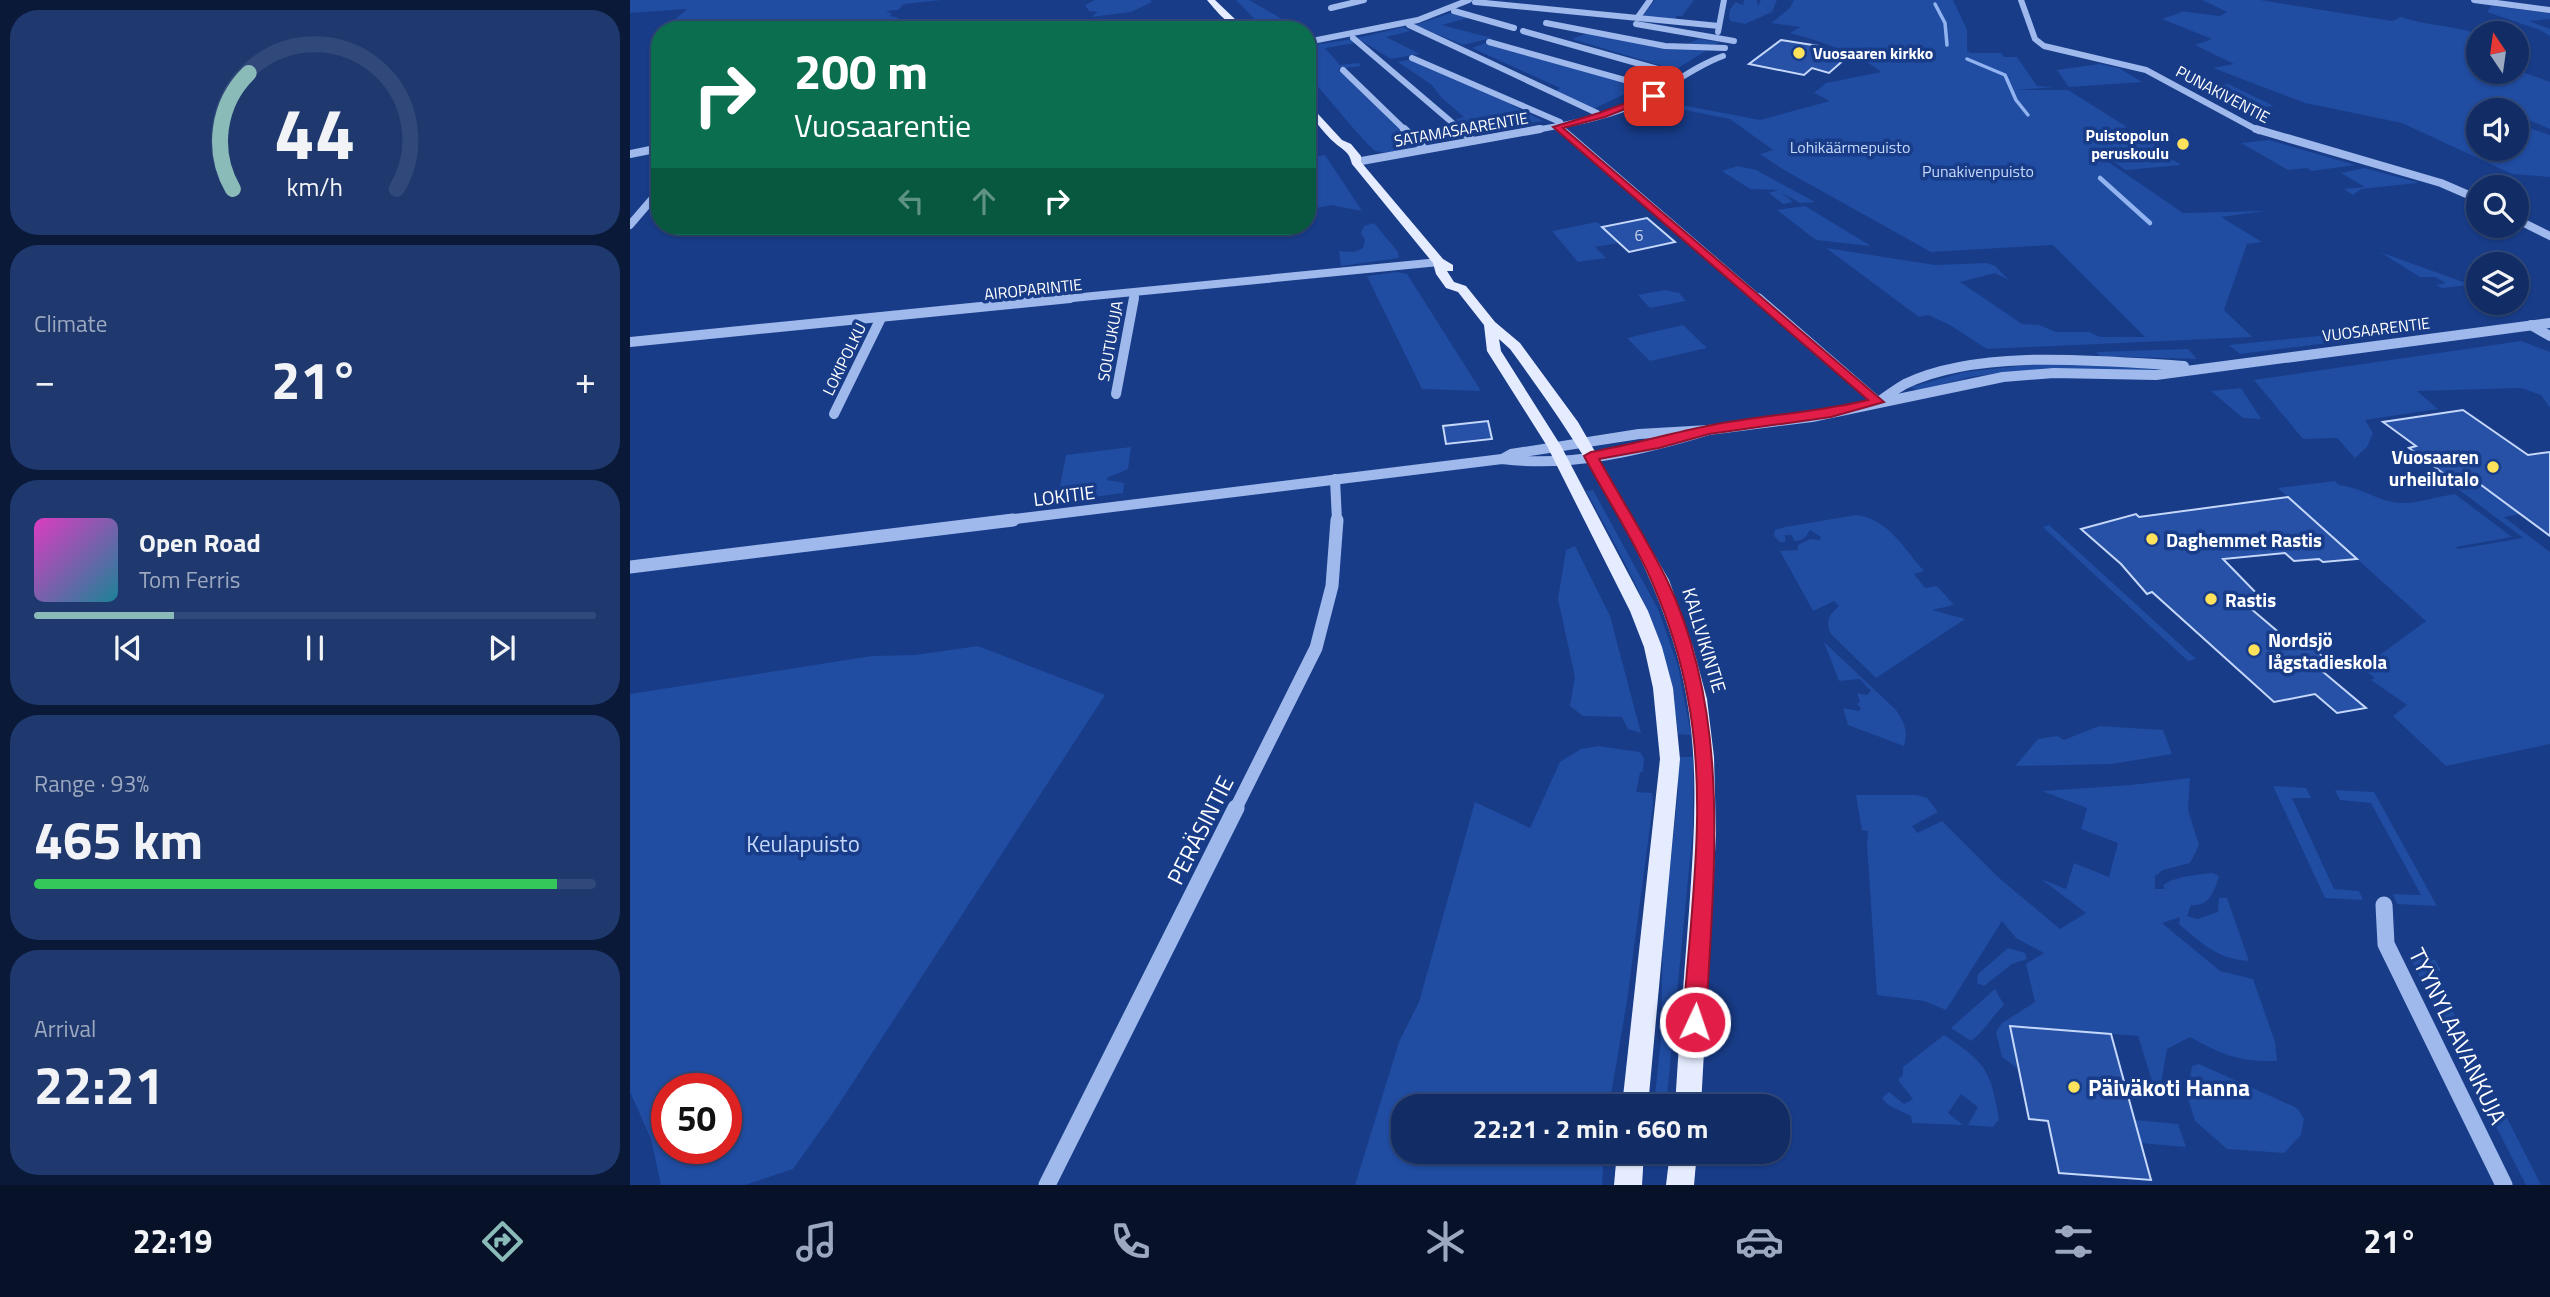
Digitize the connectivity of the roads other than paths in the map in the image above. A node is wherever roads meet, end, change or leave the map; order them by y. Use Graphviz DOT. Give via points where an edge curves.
graph roads {
  1 [pos="1211,0"];
  2 [pos="1364,0"];
  3 [pos="1650,0"];
  4 [pos="1724,0"];
  5 [pos="2021,0"];
  6 [pos="2474,0"];
  7 [pos="1472,1"];
  8 [pos="1331,8"];
  9 [pos="2550,10"];
  10 [pos="1454,11"];
  11 [pos="1585,13"];
  12 [pos="1637,17"];
  13 [pos="1230,21"];
  14 [pos="1546,23"];
  15 [pos="1409,25"];
  16 [pos="1720,26"];
  17 [pos="1514,28"];
  18 [pos="1523,31"];
  19 [pos="1353,38"];
  20 [pos="1714,38"];
  21 [pos="1316,40"];
  22 [pos="1489,41"];
  23 [pos="1734,41"];
  24 [pos="1725,48"];
  25 [pos="1723,56"];
  26 [pos="1412,58"];
  27 [pos="1343,70"];
  28 [pos="1679,75"];
  29 [pos="1657,89"];
  30 [pos="1597,113"];
  31 [pos="1316,115"];
  32 [pos="1559,124"];
  33 [pos="1470,138"];
  34 [pos="1422,146"];
  35 [pos="651,150"];
  36 [pos="630,154"];
  37 [pos="1356,162"];
  38 [pos="2466,194"];
  39 [pos="651,200"];
  40 [pos="630,225"];
  41 [pos="2529,226"];
  42 [pos="2550,236"];
  43 [pos="1439,262"];
  44 [pos="1135,292"];
  45 [pos="881,318"];
  46 [pos="2550,323"];
  47 [pos="2531,325"];
  48 [pos="1490,326"];
  49 [pos="2550,336"];
  50 [pos="630,342"];
  51 [pos="2207,367"];
  52 [pos="1116,394"];
  53 [pos="1878,402"];
  54 [pos="834,414"];
  55 [pos="1709,430"];
  56 [pos="1587,449"];
  57 [pos="1558,453"];
  58 [pos="1335,479"];
  59 [pos="630,567"];
  60 [pos="2384,905"];
  61 [pos="1636,1094"];
  62 [pos="1689,1094"];
  63 [pos="1630,1164"];
  64 [pos="1683,1164"];
  65 [pos="1047,1185"];
  66 [pos="1628,1185"];
  67 [pos="1680,1185"];
  68 [pos="2504,1185"];
  1 -- 13 [label="main road"];
  2 -- 8 [label="street"];
  3 -- 12 [label="street"];
  4 -- 16 [label="street"];
  5 -- 38 [label="street, PUNAKIVENTIE" via="2035,39 2048,47 2146,70 2267,134"];
  6 -- 9 [label="street"];
  7 -- 11 [label="street"];
  7 -- 21 [label="street" via="1418,20"];
  10 -- 17 [label="street"];
  11 -- 12 [label="street"];
  11 -- 20 [label="street"];
  12 -- 16 [label="street"];
  14 -- 24 [label="street" via="1665,46"];
  15 -- 30 [label="street"];
  16 -- 20 [label="street"];
  18 -- 28 [label="street"];
  19 -- 33 [label="street"];
  20 -- 23 [label="street"];
  22 -- 29 [label="street"];
  25 -- 32 [label="street, SATAMASAARENTIE" via="1644,100"];
  26 -- 32 [label="street"];
  27 -- 34 [label="street"];
  31 -- 37 [label="main road, KALLVIKINTIE" via="1339,142 1337,148 1345,158"];
  32 -- 37 [label="street, SATAMASAARENTIE"];
  32 -- 53 [label="street"];
  35 -- 36 [label="street"];
  37 -- 43 [label="main road, KALLVIKINTIE"];
  39 -- 40 [label="street"];
  41 -- 42 [label="street"];
  43 -- 44 [label="street, AIROPARINTIE"];
  43 -- 48 [label="main road, KALLVIKINTIE" via="1450,285 1462,289"];
  44 -- 45 [label="street, AIROPARINTIE"];
  44 -- 52 [label="street, SOUTUKUJA"];
  45 -- 50 [label="street, AIROPARINTIE"];
  45 -- 54 [label="street, LOKIPOLKU"];
  46 -- 47 [label="street, VUOSAARENTIE"];
  47 -- 49 [label="street"];
  47 -- 51 [label="street, VUOSAARENTIE"];
  48 -- 56 [label="main road, KALLVIKINTIE" via="1515,346"];
  48 -- 57 [label="main road, KALLVIKINTIE" via="1494,351"];
  51 -- 53 [label="street, VUOSAARENTIE" via="2156,375 2003,377"];
  51 -- 53 [label="street, VUOSAARENTIE" via="2086,360 1999,363 1900,385"];
  53 -- 55 [label="street, VUOSAARENTIE" via="1831,414"];
  55 -- 56 [label="street, VUOSAARENTIE" via="1662,432"];
  55 -- 56 [label="street, VUOSAARENTIE" via="1666,442"];
  56 -- 57 [label="street, VUOSAARENTIE"];
  56 -- 57 [label="street, VUOSAARENTIE"];
  56 -- 62 [label="main road, KALLVIKINTIE" via="1660,580 1697,699 1704,757 1705,834"];
  57 -- 58 [label="street, LOKITIE" via="1513,462 1502,459"];
  57 -- 61 [label="main road, KALLVIKINTIE" via="1639,611 1653,647 1667,722 1670,759"];
  58 -- 59 [label="street, LOKITIE"];
  58 -- 65 [label="street, PERÄSINTIE" via="1335,571 1316,648"];
  60 -- 68 [label="street, TYYNYLAAVANKUJA" via="2386,944"];
  63 -- 66 [label="main road"];
  64 -- 67 [label="main road"];
}
